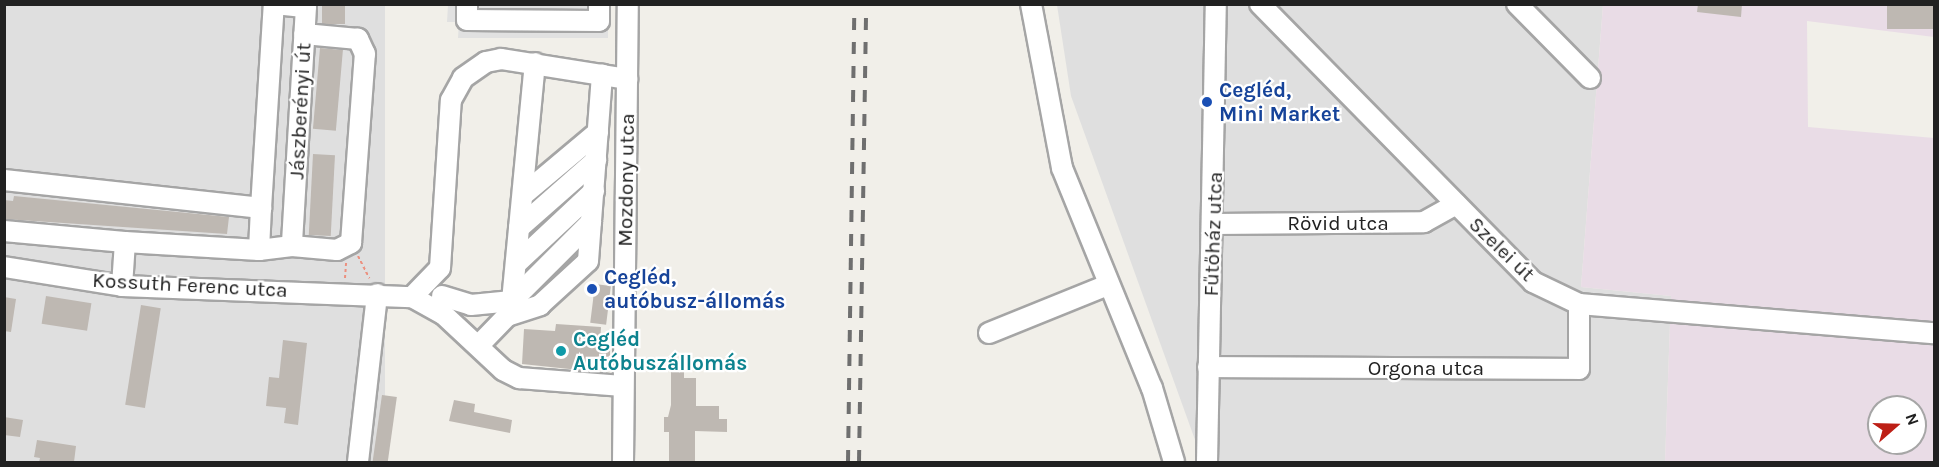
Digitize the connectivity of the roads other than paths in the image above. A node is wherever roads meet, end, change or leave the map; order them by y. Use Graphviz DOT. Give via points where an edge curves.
graph roads {
  1 [pos="274,4"];
  2 [pos="467,4"];
  3 [pos="600,4"];
  4 [pos="628,4"];
  5 [pos="1031,4"];
  6 [pos="1216,4"];
  7 [pos="1260,4"];
  8 [pos="1517,4"];
  9 [pos="304,34"];
  10 [pos="536,63"];
  11 [pos="602,75"];
  12 [pos="1590,78"];
  13 [pos="627,80"];
  14 [pos="598,132"];
  15 [pos="596,160"];
  16 [pos="4,180"];
  17 [pos="594,191"];
  18 [pos="522,195"];
  19 [pos="1456,204"];
  20 [pos="261,208"];
  21 [pos="1214,224"];
  22 [pos="519,228"];
  23 [pos="4,231"];
  24 [pos="125,242"];
  25 [pos="292,246"];
  26 [pos="259,250"];
  27 [pos="516,264"];
  28 [pos="4,267"];
  29 [pos="440,268"];
  30 [pos="1108,285"];
  31 [pos="122,286"];
  32 [pos="377,294"];
  33 [pos="412,297"];
  34 [pos="1578,304"];
  35 [pos="442,305"];
  36 [pos="509,308"];
  37 [pos="989,333"];
  38 [pos="1935,333"];
  39 [pos="480,344"];
  40 [pos="1208,367"];
  41 [pos="623,386"];
  42 [pos="358,462"];
  43 [pos="623,462"];
  44 [pos="1174,462"];
  45 [pos="1207,462"];
  1 -- 9 [label="street, Jászberényi út" via="306,7"];
  1 -- 20 [label="street"];
  2 -- 3 [label="street" via="467,20 588,21 599,21"];
  4 -- 13 [label="street, Mozdony utca"];
  5 -- 30 [label="street" via="1062,168"];
  6 -- 21 [label="street, Fűtőház utca"];
  7 -- 19 [label="street, Szelei út"];
  8 -- 12 [label="street"];
  9 -- 25 [label="street, Jászberényi út"];
  9 -- 25 [label="street, Kossuth Ferenc utca" via="357,39 365,54 349,245"];
  10 -- 11 [label="street"];
  10 -- 18 [label="street"];
  10 -- 29 [label="street" via="501,59 486,62 455,88"];
  11 -- 13 [label="street"];
  11 -- 14 [label="street"];
  13 -- 41 [label="street, Mozdony utca"];
  14 -- 15 [label="street"];
  14 -- 18 [label="street"];
  15 -- 17 [label="street"];
  15 -- 22 [label="street"];
  16 -- 20 [label="street"];
  17 -- 27 [label="street"];
  17 -- 36 [label="street" via="588,261 540,305"];
  18 -- 22 [label="street"];
  19 -- 21 [label="street, Rövid utca" via="1424,222"];
  19 -- 34 [label="street, Szelei út" via="1533,282"];
  20 -- 26 [label="street"];
  21 -- 40 [label="street, Fűtőház utca"];
  22 -- 27 [label="street"];
  23 -- 24 [label="street, Kossuth Ferenc utca"];
  24 -- 26 [label="street, Kossuth Ferenc utca"];
  24 -- 31 [label="street"];
  25 -- 26 [label="street, Kossuth Ferenc utca"];
  27 -- 36 [label="street"];
  28 -- 31 [label="street, Kossuth Ferenc utca"];
  29 -- 33 [label="street"];
  29 -- 35 [label="street"];
  30 -- 37 [label="street"];
  30 -- 44 [label="street" via="1152,388"];
  31 -- 32 [label="street, Kossuth Ferenc utca"];
  32 -- 33 [label="street, Kossuth Ferenc utca"];
  32 -- 42 [label="street"];
  33 -- 35 [label="street"];
  34 -- 38 [label="street, Szelei út"];
  34 -- 40 [label="street, Orgona utca" via="1579,369"];
  35 -- 36 [label="street"];
  35 -- 39 [label="street"];
  36 -- 39 [label="street"];
  39 -- 41 [label="street" via="503,370 519,378"];
  40 -- 45 [label="street, Fűtőház utca"];
  41 -- 43 [label="street, Mozdony utca"];
}
